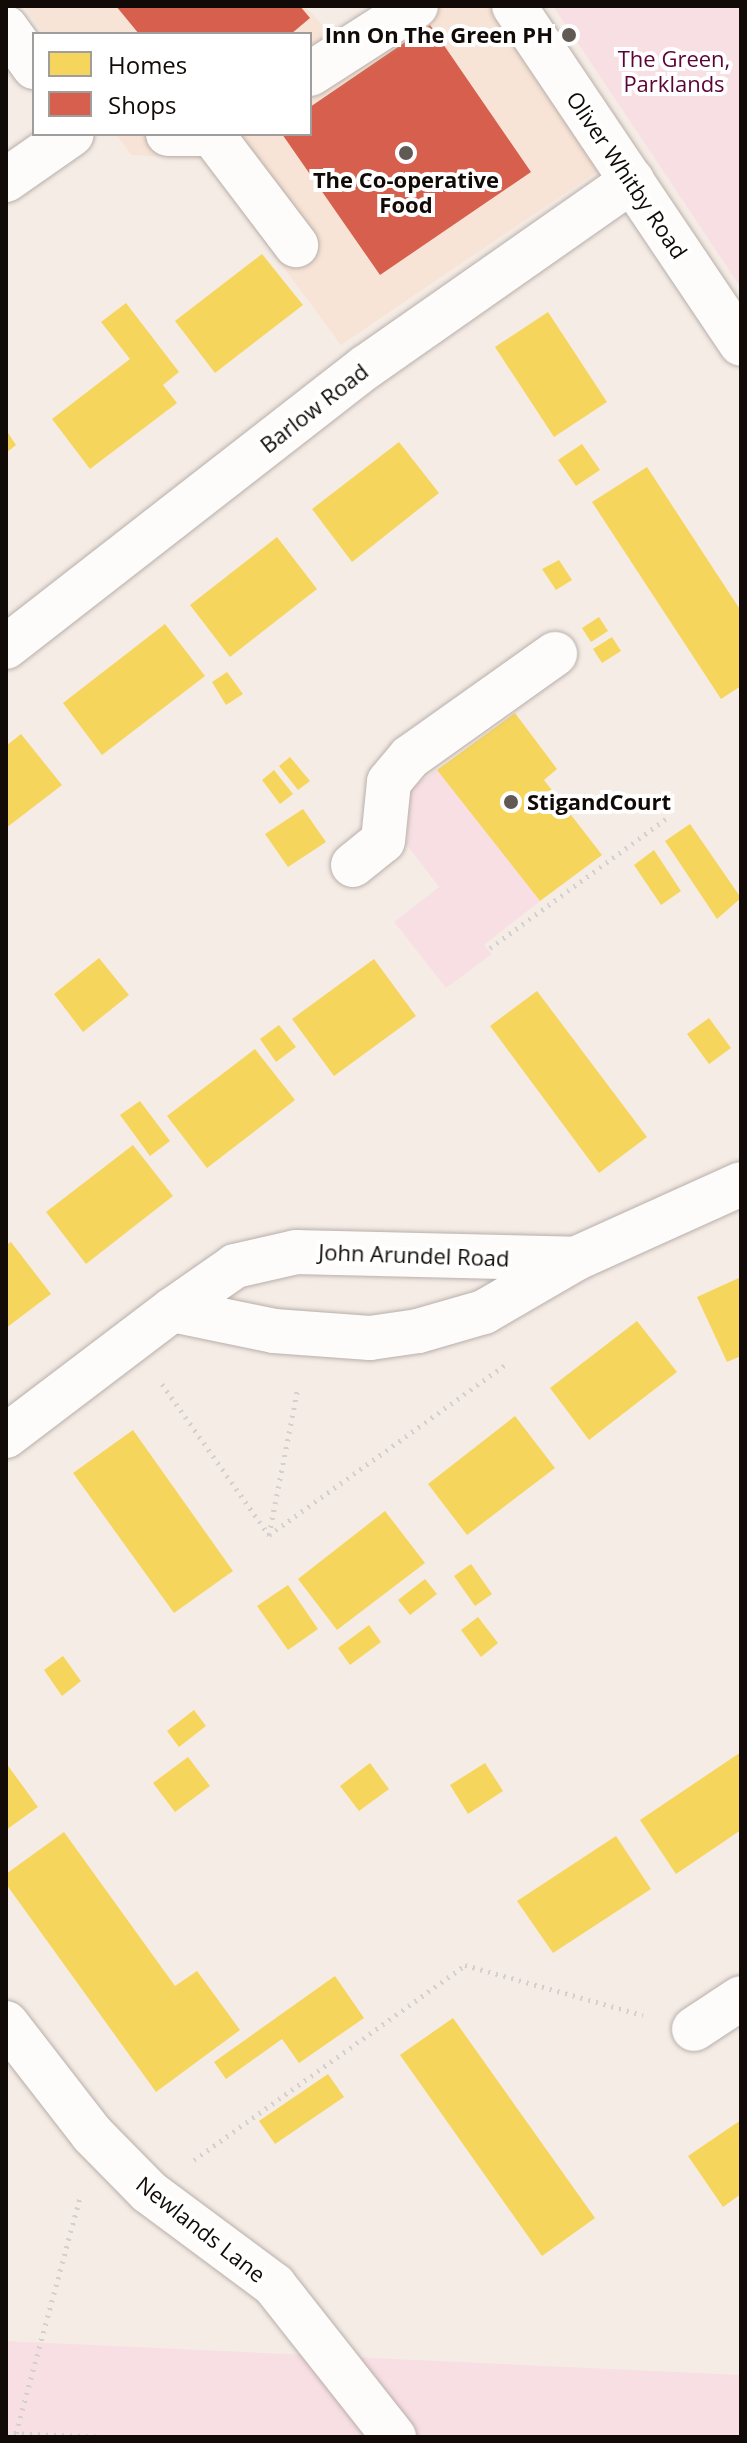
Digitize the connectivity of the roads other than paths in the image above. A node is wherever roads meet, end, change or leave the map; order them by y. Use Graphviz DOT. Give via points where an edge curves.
graph roads {
  1 [pos="416,6"];
  2 [pos="514,6"];
  3 [pos="6,28"];
  4 [pos="32,64"];
  5 [pos="312,73"];
  6 [pos="69,136"];
  7 [pos="217,136"];
  8 [pos="6,180"];
  9 [pos="632,181"];
  10 [pos="296,245"];
  11 [pos="741,344"];
  12 [pos="6,647"];
  13 [pos="555,654"];
  14 [pos="353,865"];
  15 [pos="741,1184"];
  16 [pos="575,1259"];
  17 [pos="172,1310"];
  18 [pos="6,1436"];
  19 [pos="741,1998"];
  20 [pos="6,2023"];
  21 [pos="694,2029"];
  22 [pos="394,2437"];
  1 -- 5 [label="street"];
  2 -- 9 [label="street, Oliver Whitby Road"];
  3 -- 4 [label="street"];
  6 -- 8 [label="street"];
  7 -- 10 [label="street"];
  9 -- 11 [label="street, Oliver Whitby Road"];
  9 -- 12 [label="street, Barlow Road" via="366,367"];
  13 -- 14 [label="street" via="410,757 389,782 383,841"];
  15 -- 16 [label="street, John Arundel Road"];
  16 -- 17 [label="street, John Arundel Road" via="296,1252 235,1266"];
  16 -- 17 [label="street, John Arundel Road" via="484,1312 370,1338 309,1334"];
  17 -- 18 [label="street, John Arundel Road"];
  19 -- 21 [label="street"];
  20 -- 22 [label="street, Newlands Lane" via="92,2134 149,2192 274,2285"];
}
